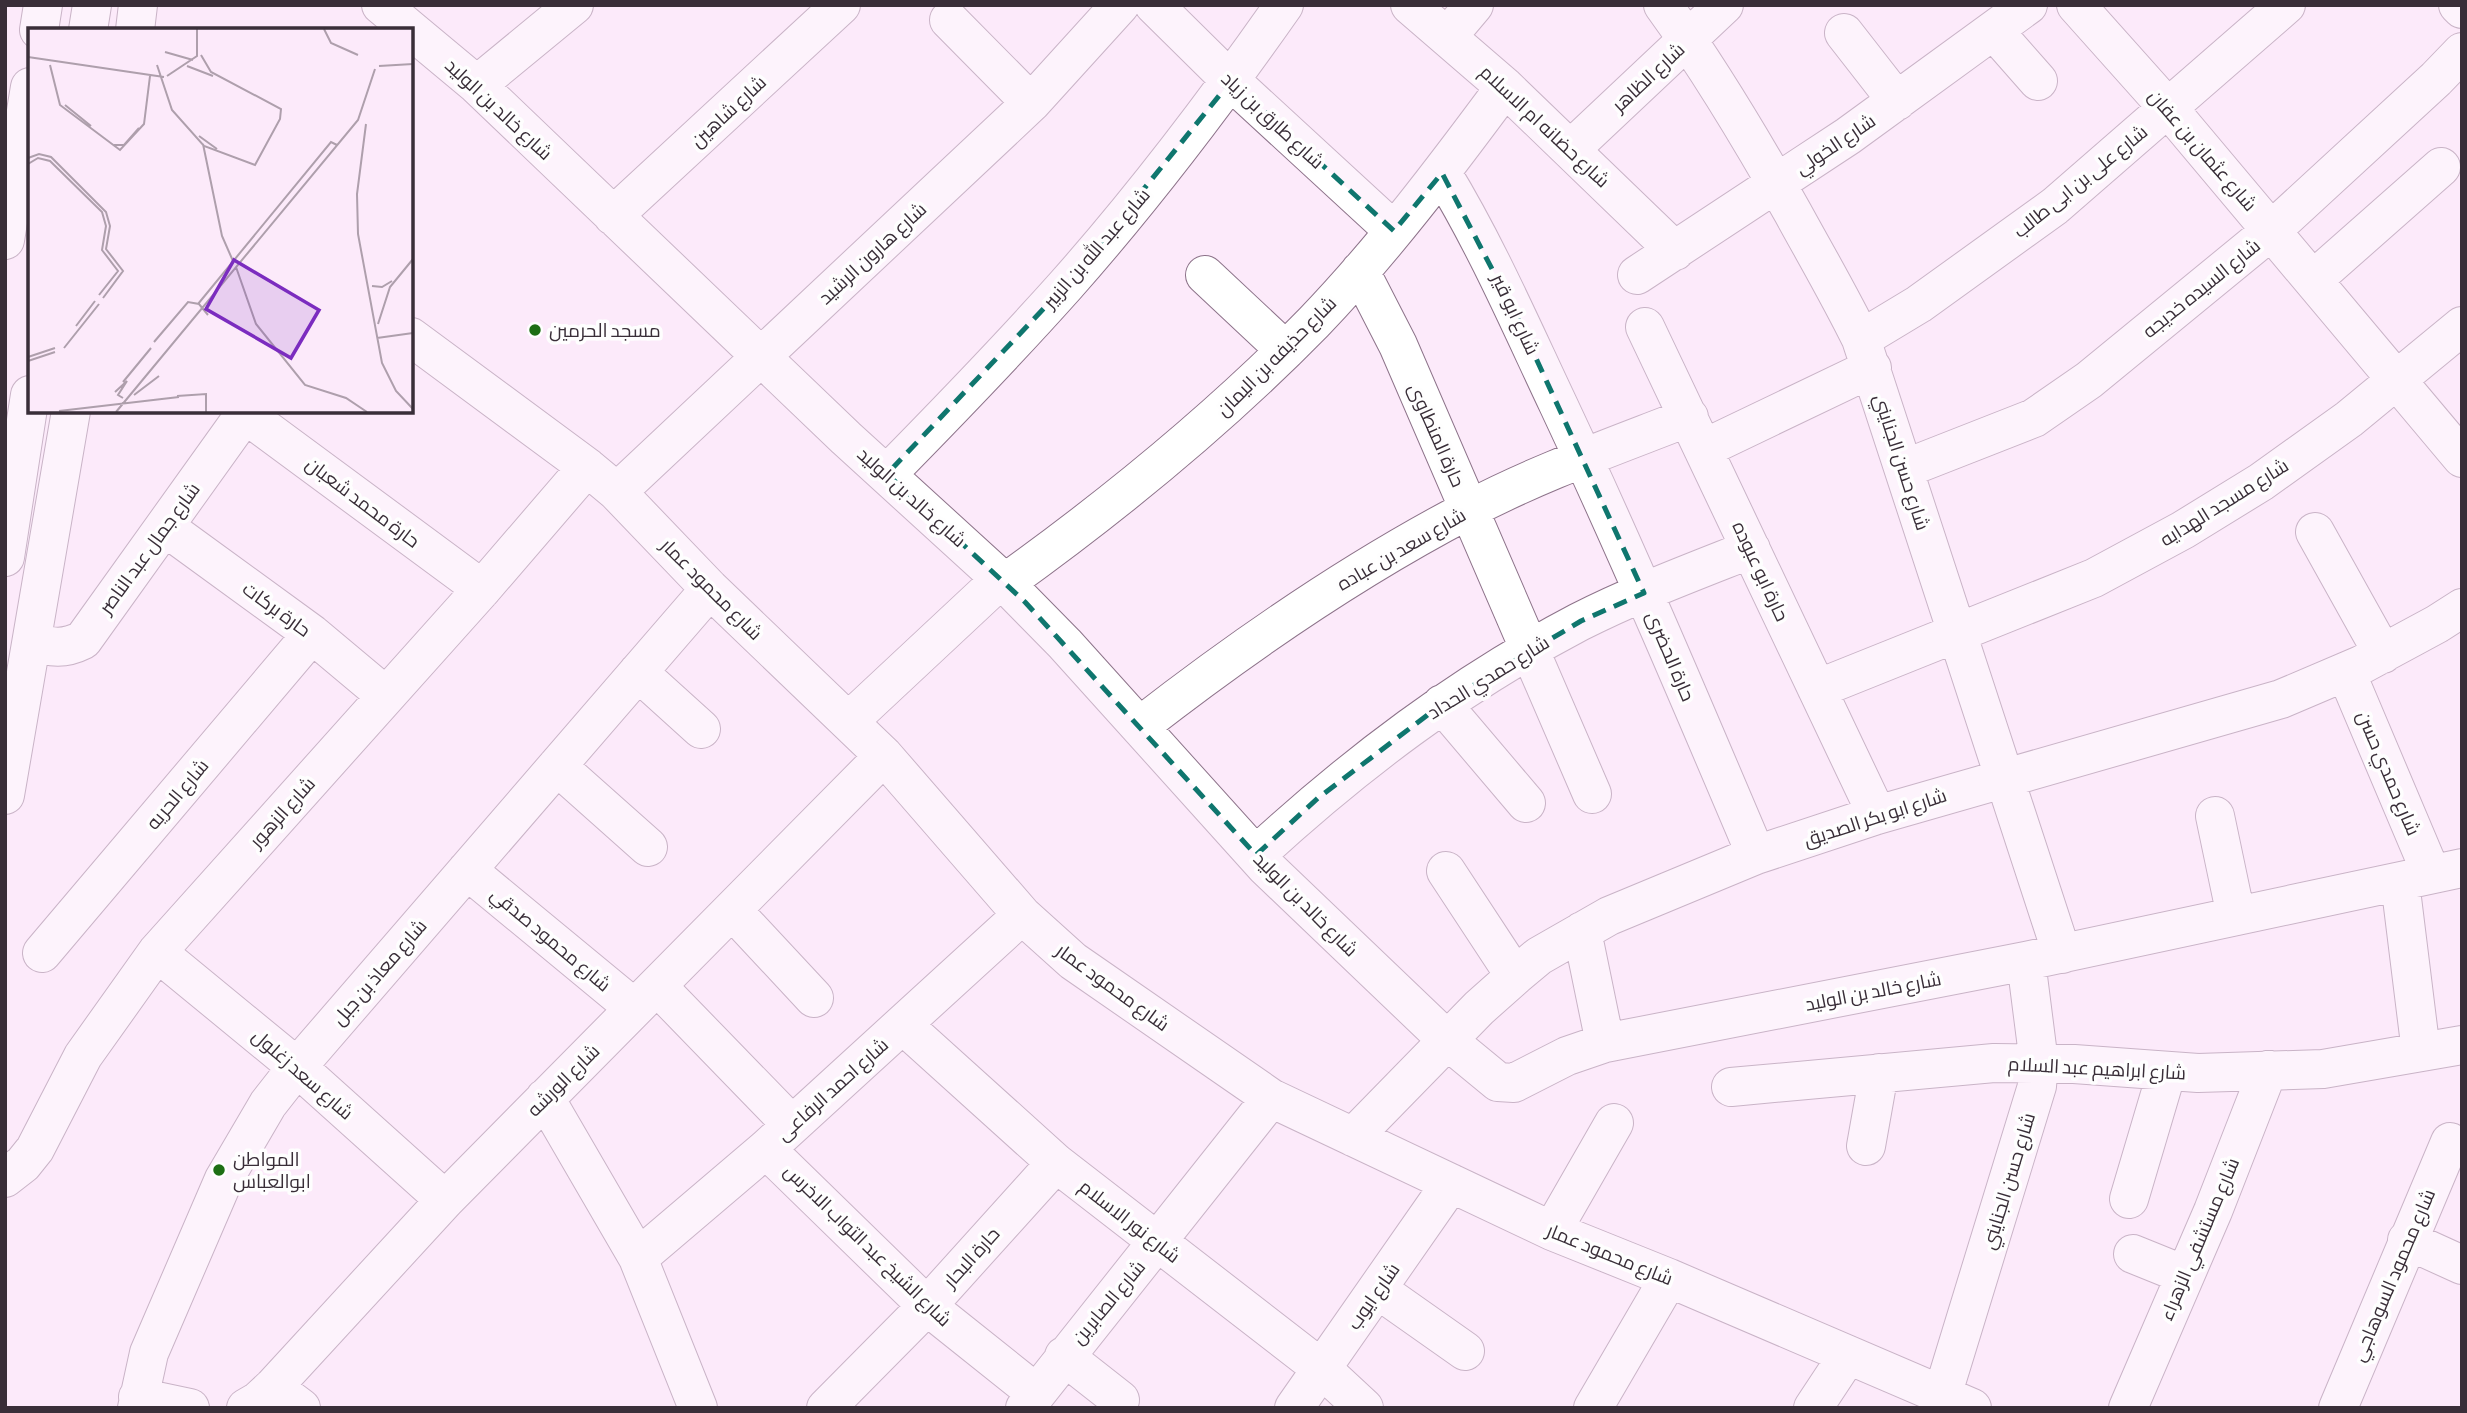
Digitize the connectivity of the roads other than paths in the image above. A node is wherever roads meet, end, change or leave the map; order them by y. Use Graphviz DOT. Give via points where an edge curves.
graph roads {
  1 [pos="43,5"];
  2 [pos="92,5"];
  3 [pos="138,5"];
  4 [pos="381,5"];
  5 [pos="574,5"];
  6 [pos="841,5"];
  7 [pos="1120,5"];
  8 [pos="1154,5"];
  9 [pos="1284,5"];
  10 [pos="1410,5"];
  11 [pos="1474,5"];
  12 [pos="1663,5"];
  13 [pos="1724,5"];
  14 [pos="2028,5"];
  15 [pos="2076,5"];
  16 [pos="2458,5"];
  17 [pos="2462,9"];
  18 [pos="2269,11"];
  19 [pos="949,20"];
  20 [pos="39,28"];
  21 [pos="88,28"];
  22 [pos="135,28"];
  23 [pos="409,28"];
  24 [pos="1994,31"];
  25 [pos="413,32"];
  26 [pos="1844,33"];
  27 [pos="1447,37"];
  28 [pos="1688,40"];
  29 [pos="2462,52"];
  30 [pos="1231,81"];
  31 [pos="2038,81"];
  32 [pos="477,85"];
  33 [pos="1505,87"];
  34 [pos="28,99"];
  35 [pos="1897,101"];
  36 [pos="1031,103"];
  37 [pos="2168,108"];
  38 [pos="1572,149"];
  39 [pos="2441,167"];
  40 [pos="1442,173"];
  41 [pos="1776,184"];
  42 [pos="613,216"];
  43 [pos="2272,230"];
  44 [pos="1394,232"];
  45 [pos="5,240"];
  46 [pos="1675,251"];
  47 [pos="1360,271"];
  48 [pos="1205,275"];
  49 [pos="1637,275"];
  50 [pos="2313,280"];
  51 [pos="2462,326"];
  52 [pos="1645,327"];
  53 [pos="413,338"];
  54 [pos="1285,350"];
  55 [pos="1866,354"];
  56 [pos="761,357"];
  57 [pos="2396,380"];
  58 [pos="28,408"];
  59 [pos="71,413"];
  60 [pos="246,413"];
  61 [pos="1696,433"];
  62 [pos="1583,458"];
  63 [pos="2462,458"];
  64 [pos="587,467"];
  65 [pos="1904,469"];
  66 [pos="887,474"];
  67 [pos="617,492"];
  68 [pos="1470,509"];
  69 [pos="164,527"];
  70 [pos="2315,532"];
  71 [pos="1751,549"];
  72 [pos="5,557"];
  73 [pos="1003,581"];
  74 [pos="482,589"];
  75 [pos="710,589"];
  76 [pos="1644,593"];
  77 [pos="2462,608"];
  78 [pos="1958,633"];
  79 [pos="312,634"];
  80 [pos="32,640"];
  81 [pos="1529,650"];
  82 [pos="2383,654"];
  83 [pos="638,672"];
  84 [pos="2346,672"];
  85 [pos="1817,689"];
  86 [pos="386,696"];
  87 [pos="1442,704"];
  88 [pos="849,721"];
  89 [pos="1140,726"];
  90 [pos="701,729"];
  91 [pos="884,756"];
  92 [pos="557,766"];
  93 [pos="2005,777"];
  94 [pos="1592,794"];
  95 [pos="5,795"];
  96 [pos="1527,803"];
  97 [pos="1877,815"];
  98 [pos="2215,817"];
  99 [pos="648,847"];
  100 [pos="1255,855"];
  101 [pos="1756,855"];
  102 [pos="467,870"];
  103 [pos="1446,871"];
  104 [pos="2431,874"];
  105 [pos="732,909"];
  106 [pos="1022,915"];
  107 [pos="2236,916"];
  108 [pos="1582,931"];
  109 [pos="157,952"];
  110 [pos="42,953"];
  111 [pos="2062,954"];
  112 [pos="2026,961"];
  113 [pos="1515,976"];
  114 [pos="646,997"];
  115 [pos="814,998"];
  116 [pos="903,1025"];
  117 [pos="1447,1040"];
  118 [pos="1605,1043"];
  119 [pos="2462,1045"];
  120 [pos="2421,1052"];
  121 [pos="2039,1063"];
  122 [pos="297,1067"];
  123 [pos="2167,1070"];
  124 [pos="2268,1070"];
  125 [pos="1879,1073"];
  126 [pos="1731,1087"];
  127 [pos="545,1098"];
  128 [pos="1271,1098"];
  129 [pos="1614,1123"];
  130 [pos="2447,1136"];
  131 [pos="779,1137"];
  132 [pos="1353,1137"];
  133 [pos="1866,1146"];
  134 [pos="1056,1163"];
  135 [pos="5,1178"];
  136 [pos="1451,1183"];
  137 [pos="2129,1199"];
  138 [pos="445,1200"];
  139 [pos="1552,1231"];
  140 [pos="2407,1240"];
  141 [pos="1158,1242"];
  142 [pos="2133,1254"];
  143 [pos="638,1258"];
  144 [pos="2462,1265"];
  145 [pos="2185,1275"];
  146 [pos="1669,1278"];
  147 [pos="1377,1289"];
  148 [pos="927,1306"];
  149 [pos="1465,1351"];
  150 [pos="1847,1355"];
  151 [pos="1064,1356"];
  152 [pos="1322,1369"];
  153 [pos="1030,1400"];
  154 [pos="1120,1400"];
  155 [pos="274,1401"];
  156 [pos="138,1402"];
  157 [pos="1957,1402"];
  158 [pos="190,1408"];
  159 [pos="698,1408"];
  160 [pos="826,1408"];
  161 [pos="1294,1408"];
  162 [pos="1364,1408"];
  163 [pos="1594,1408"];
  164 [pos="1813,1408"];
  165 [pos="2128,1408"];
  166 [pos="2338,1408"];
  1 -- 20 [label="street"];
  2 -- 21 [label="street"];
  3 -- 22 [label="street"];
  4 -- 23 [label="street, شارع خالد بن الوليد"];
  5 -- 32 [label="street"];
  6 -- 42 [label="street, شارع شاهين"];
  7 -- 36 [label="street, شارع هارون الرشيد"];
  8 -- 30 [label="street, شارع طارق بن زياد"];
  9 -- 30 [label="street, شارع عبد الله بن الزبير"];
  10 -- 27 [label="street, شارع حضانه ام الاسلام"];
  11 -- 27 [label="street"];
  12 -- 28 [label="street, شارع حسن الجنايني"];
  13 -- 28 [label="street, شارع الظاهر"];
  14 -- 24 [label="street, شارع الخولي"];
  15 -- 37 [label="street, شارع عثمان بن عفان"];
  16 -- 17 [label="street"];
  18 -- 37 [label="street, شارع على بن ابى طالب"];
  19 -- 36 [label="street"];
  24 -- 31 [label="street"];
  24 -- 35 [label="street, شارع الخولي"];
  25 -- 32 [label="street, شارع خالد بن الوليد"];
  26 -- 35 [label="street"];
  27 -- 33 [label="street, شارع حضانه ام الاسلام"];
  28 -- 38 [label="street, شارع الظاهر"];
  28 -- 41 [label="street, شارع حسن الجنايني"];
  29 -- 43 [label="street, شارع السيده خديجه"];
  30 -- 44 [label="street, شارع طارق بن زياد"];
  30 -- 66 [label="street, شارع عبد الله بن الزبير" via="1067,284"];
  32 -- 42 [label="street, شارع خالد بن الوليد"];
  33 -- 38 [label="street, شارع حضانه ام الاسلام"];
  33 -- 40 [label="street, شارع حذيفه بن اليمان"];
  34 -- 45 [label="street"];
  35 -- 41 [label="street, شارع الخولي"];
  36 -- 56 [label="street, شارع هارون الرشيد"];
  37 -- 43 [label="street, شارع عثمان بن عفان"];
  37 -- 55 [label="street, شارع على بن ابى طالب" via="2054,206 1919,304"];
  38 -- 46 [label="street, شارع حضانه ام الاسلام"];
  39 -- 50 [label="street"];
  40 -- 44 [label="street, شارع حذيفه بن اليمان"];
  40 -- 62 [label="street, شارع ابو قير" via="1473,224"];
  41 -- 46 [label="street, شارع الخولي"];
  41 -- 55 [label="street, شارع حسن الجنايني" via="1844,303"];
  42 -- 56 [label="street, شارع خالد بن الوليد"];
  43 -- 50 [label="street, شارع عثمان بن عفان"];
  43 -- 65 [label="street, شارع السيده خديجه" via="2089,380 2034,418"];
  44 -- 47 [label="street, شارع حذيفه بن اليمان"];
  46 -- 49 [label="street, شارع الخولي"];
  47 -- 54 [label="street, شارع حذيفه بن اليمان"];
  47 -- 68 [label="street, حارة المنطاوى"];
  48 -- 54 [label="street"];
  50 -- 57 [label="street, شارع عثمان بن عفان"];
  51 -- 57 [label="street, شارع مسجد الهدايه"];
  52 -- 61 [label="street, حارة ابو عبوده"];
  53 -- 64 [label="street, شارع محمود عمار"];
  54 -- 73 [label="street, شارع حذيفه بن اليمان" via="1242,393 1088,524"];
  55 -- 61 [label="street, شارع على بن ابى طالب"];
  55 -- 65 [label="street, شارع حسن الجنايني"];
  56 -- 66 [label="street, شارع خالد بن الوليد"];
  56 -- 67 [label="street, شارع هارون الرشيد"];
  57 -- 63 [label="street, شارع عثمان بن عفان"];
  57 -- 78 [label="street, شارع مسجد الهدايه" via="2281,468 2183,530 2094,578"];
  58 -- 72 [label="street"];
  59 -- 80 [label="street"];
  60 -- 69 [label="street, شارع جمال عبد الناصر"];
  60 -- 74 [label="street, حارة محمد شعبان"];
  61 -- 62 [label="street, شارع سعد بن عباده"];
  61 -- 71 [label="street, حارة ابو عبوده"];
  62 -- 68 [label="street, شارع سعد بن عباده"];
  62 -- 76 [label="street, حارة الحضرى"];
  64 -- 67 [label="street, شارع محمود عمار"];
  64 -- 74 [label="street, شارع الزهور"];
  65 -- 78 [label="street, شارع حسن الجنايني"];
  66 -- 73 [label="street, شارع خالد بن الوليد"];
  67 -- 75 [label="street, شارع محمود عمار"];
  68 -- 81 [label="street, حارة المنطاوى"];
  68 -- 89 [label="street, شارع سعد بن عباده" via="1295,612"];
  69 -- 79 [label="street, حارة بركات"];
  69 -- 80 [label="street, شارع جمال عبد الناصر" via="83,640 58,648"];
  70 -- 82 [label="street"];
  71 -- 76 [label="street, شارع حمدي الحداد"];
  71 -- 85 [label="street, حارة ابو عبوده"];
  73 -- 88 [label="street, شارع حذيفه بن اليمان"];
  73 -- 89 [label="street, شارع خالد بن الوليد"];
  74 -- 86 [label="street, شارع الزهور"];
  75 -- 83 [label="street, شارع معاذ بن جبل"];
  75 -- 88 [label="street, شارع محمود عمار"];
  76 -- 81 [label="street, شارع حمدي الحداد"];
  76 -- 101 [label="street, حارة الحضرى"];
  77 -- 82 [label="street, شارع ابو بكر الصديق"];
  78 -- 85 [label="street, شارع مسجد الهدايه"];
  78 -- 93 [label="street, شارع حسن الجنايني"];
  79 -- 86 [label="street, حارة بركات"];
  79 -- 110 [label="street, شارع الحريه"];
  80 -- 95 [label="street"];
  81 -- 87 [label="street, شارع حمدي الحداد"];
  81 -- 94 [label="street, حارة المنطاوى"];
  82 -- 84 [label="street, شارع ابو بكر الصديق"];
  83 -- 90 [label="street"];
  83 -- 92 [label="street, شارع معاذ بن جبل"];
  84 -- 93 [label="street, شارع ابو بكر الصديق" via="2281,699"];
  84 -- 104 [label="street, شارع حمدي حسن"];
  85 -- 97 [label="street, حارة ابو عبوده"];
  86 -- 109 [label="street, شارع الزهور"];
  87 -- 96 [label="street"];
  87 -- 100 [label="street, شارع حمدي الحداد" via="1318,798"];
  88 -- 91 [label="street, شارع محمود عمار"];
  89 -- 100 [label="street, شارع خالد بن الوليد"];
  91 -- 105 [label="street, شارع الورشه"];
  91 -- 106 [label="street, شارع محمود عمار"];
  92 -- 99 [label="street"];
  92 -- 102 [label="street, شارع معاذ بن جبل"];
  93 -- 97 [label="street, شارع ابو بكر الصديق"];
  93 -- 111 [label="street, شارع حسن الجنايني"];
  97 -- 101 [label="street, شارع ابو بكر الصديق"];
  98 -- 107 [label="street"];
  100 -- 117 [label="street, شارع خالد بن الوليد"];
  101 -- 108 [label="street, شارع ابو بكر الصديق" via="1609,915"];
  102 -- 114 [label="street, شارع محمود صدقي"];
  102 -- 122 [label="street, شارع معاذ بن جبل"];
  103 -- 113 [label="street"];
  104 -- 107 [label="street, شارع خالد بن الوليد"];
  104 -- 120 [label="street"];
  105 -- 114 [label="street, شارع الورشه"];
  105 -- 115 [label="street"];
  106 -- 116 [label="street, شارع احمد الرفاعى"];
  106 -- 128 [label="street, شارع محمود عمار" via="1073,961"];
  107 -- 111 [label="street, شارع خالد بن الوليد"];
  108 -- 113 [label="street, شارع ابو بكر الصديق"];
  108 -- 118 [label="street"];
  109 -- 122 [label="street, شارع سعد زغلول"];
  109 -- 135 [label="street, شارع الزهور" via="83,1056 35,1149"];
  111 -- 112 [label="street, شارع خالد بن الوليد"];
  112 -- 118 [label="street, شارع خالد بن الوليد"];
  112 -- 121 [label="street, شارع حسن الجنايني"];
  113 -- 117 [label="street, شارع ابو بكر الصديق"];
  114 -- 127 [label="street, شارع الورشه"];
  114 -- 131 [label="street, شارع محمود صدقي"];
  116 -- 131 [label="street, شارع احمد الرفاعى"];
  116 -- 134 [label="street, شارع نور الاسلام"];
  117 -- 118 [label="street, شارع خالد بن الوليد" via="1498,1083 1514,1083"];
  117 -- 132 [label="street, شارع ابو بكر الصديق"];
  119 -- 120 [label="street, شارع ابراهيم عبد السلام"];
  120 -- 124 [label="street, شارع ابراهيم عبد السلام" via="2323,1069"];
  121 -- 123 [label="street, شارع ابراهيم عبد السلام"];
  121 -- 125 [label="street, شارع ابراهيم عبد السلام"];
  121 -- 157 [label="street, شارع حسن الجنايني"];
  122 -- 138 [label="street, شارع سعد زغلول"];
  122 -- 156 [label="street, شارع معاذ بن جبل" via="268,1104 224,1179 149,1353"];
  123 -- 124 [label="street, شارع ابراهيم عبد السلام"];
  123 -- 137 [label="street"];
  124 -- 145 [label="street, شارع مستشفي الزهراء"];
  125 -- 126 [label="street, شارع ابراهيم عبد السلام"];
  125 -- 133 [label="street"];
  127 -- 138 [label="street, شارع الورشه"];
  127 -- 143 [label="street"];
  128 -- 132 [label="street, شارع محمود عمار"];
  128 -- 141 [label="street, شارع الصابرين"];
  129 -- 139 [label="street"];
  130 -- 140 [label="street, شارع محمود السوهاجي"];
  131 -- 143 [label="street, شارع احمد الرفاعى"];
  131 -- 148 [label="street, شارع الشيخ عبد التواب الاخرس"];
  132 -- 136 [label="street, شارع محمود عمار"];
  134 -- 141 [label="street, شارع نور الاسلام"];
  134 -- 148 [label="street, حارة البحار"];
  136 -- 139 [label="street, شارع محمود عمار"];
  136 -- 147 [label="street, شارع ايوب"];
  138 -- 155 [label="street, شارع الورشه"];
  139 -- 146 [label="street, شارع محمود عمار"];
  140 -- 144 [label="street"];
  140 -- 166 [label="street, شارع محمود السوهاجي"];
  141 -- 151 [label="street, شارع الصابرين"];
  141 -- 152 [label="street, شارع نور الاسلام"];
  142 -- 145 [label="street"];
  143 -- 159 [label="street"];
  145 -- 165 [label="street, شارع مستشفي الزهراء"];
  146 -- 150 [label="street, شارع محمود عمار"];
  146 -- 163 [label="street"];
  147 -- 149 [label="street"];
  147 -- 152 [label="street, شارع ايوب"];
  148 -- 153 [label="street, شارع الشيخ عبد التواب الاخرس"];
  148 -- 160 [label="street, حارة البحار"];
  150 -- 157 [label="street, شارع محمود عمار"];
  150 -- 164 [label="street"];
  151 -- 153 [label="street, شارع الصابرين"];
  151 -- 154 [label="street"];
  152 -- 161 [label="street, شارع ايوب"];
  152 -- 162 [label="street, شارع نور الاسلام"];
  156 -- 158 [label="street"];
}
